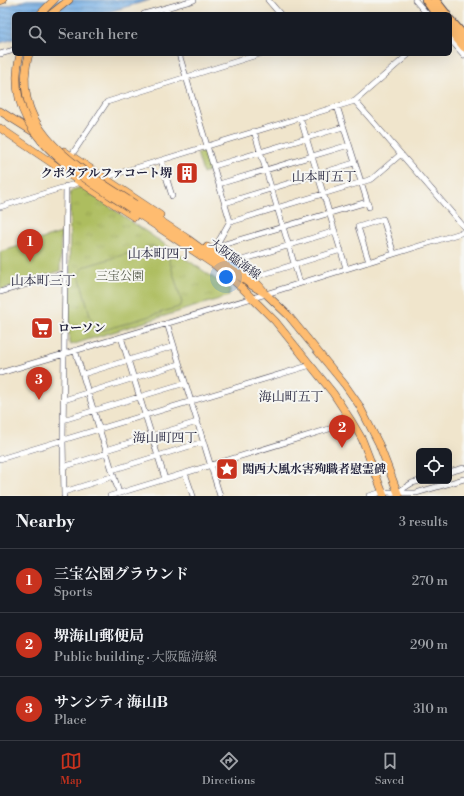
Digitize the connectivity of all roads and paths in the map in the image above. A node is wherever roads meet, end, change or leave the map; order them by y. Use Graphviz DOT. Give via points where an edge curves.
graph roads {
  1 [pos="3,0"];
  2 [pos="54,0"];
  3 [pos="69,0"];
  4 [pos="194,0"];
  5 [pos="268,0"];
  6 [pos="416,0"];
  7 [pos="426,0"];
  8 [pos="435,0"];
  9 [pos="0,1"];
  10 [pos="166,8"];
  11 [pos="42,12"];
  12 [pos="54,12"];
  13 [pos="151,12"];
  14 [pos="167,12"];
  15 [pos="278,12"];
  16 [pos="425,12"];
  17 [pos="435,12"];
  18 [pos="444,12"];
  19 [pos="452,22"];
  20 [pos="452,32"];
  21 [pos="464,36"];
  22 [pos="452,41"];
  23 [pos="464,47"];
  24 [pos="12,51"];
  25 [pos="0,54"];
  26 [pos="464,55"];
  27 [pos="20,56"];
  28 [pos="28,56"];
  29 [pos="181,56"];
  30 [pos="254,56"];
  31 [pos="407,56"];
  32 [pos="186,77"];
  33 [pos="355,101"];
  34 [pos="337,106"];
  35 [pos="0,111"];
  36 [pos="300,118"];
  37 [pos="343,127"];
  38 [pos="0,128"];
  39 [pos="254,131"];
  40 [pos="307,138"];
  41 [pos="207,145"];
  42 [pos="349,145"];
  43 [pos="260,152"];
  44 [pos="401,154"];
  45 [pos="71,156"];
  46 [pos="312,156"];
  47 [pos="161,160"];
  48 [pos="354,163"];
  49 [pos="214,166"];
  50 [pos="266,170"];
  51 [pos="318,174"];
  52 [pos="104,177"];
  53 [pos="80,182"];
  54 [pos="360,182"];
  55 [pos="219,184"];
  56 [pos="66,186"];
  57 [pos="271,188"];
  58 [pos="324,193"];
  59 [pos="172,196"];
  60 [pos="225,202"];
  61 [pos="0,207"];
  62 [pos="133,207"];
  63 [pos="277,208"];
  64 [pos="330,213"];
  65 [pos="230,221"];
  66 [pos="283,227"];
  67 [pos="464,227"];
  68 [pos="335,231"];
  69 [pos="464,232"];
  70 [pos="288,245"];
  71 [pos="215,248"];
  72 [pos="341,250"];
  73 [pos="394,254"];
  74 [pos="369,262"];
  75 [pos="294,264"];
  76 [pos="234,265"];
  77 [pos="346,268"];
  78 [pos="65,273"];
  79 [pos="251,278"];
  80 [pos="235,282"];
  81 [pos="300,283"];
  82 [pos="0,292"];
  83 [pos="266,294"];
  84 [pos="252,298"];
  85 [pos="167,323"];
  86 [pos="121,336"];
  87 [pos="174,346"];
  88 [pos="75,350"];
  89 [pos="64,353"];
  90 [pos="128,360"];
  91 [pos="179,364"];
  92 [pos="311,365"];
  93 [pos="0,373"];
  94 [pos="82,374"];
  95 [pos="134,378"];
  96 [pos="185,383"];
  97 [pos="88,392"];
  98 [pos="139,397"];
  99 [pos="64,400"];
  100 [pos="191,402"];
  101 [pos="94,411"];
  102 [pos="145,415"];
  103 [pos="64,420"];
  104 [pos="197,422"];
  105 [pos="352,422"];
  106 [pos="99,429"];
  107 [pos="151,436"];
  108 [pos="63,440"];
  109 [pos="203,442"];
  110 [pos="106,451"];
  111 [pos="158,456"];
  112 [pos="0,459"];
  113 [pos="210,465"];
  114 [pos="64,467"];
  115 [pos="464,468"];
  116 [pos="112,470"];
  117 [pos="452,471"];
  118 [pos="185,473"];
  119 [pos="114,476"];
  120 [pos="165,479"];
  121 [pos="464,479"];
  122 [pos="416,482"];
  123 [pos="119,493"];
  124 [pos="64,494"];
  125 [pos="383,494"];
  126 [pos="398,494"];
  127 [pos="110,496"];
  128 [pos="192,496"];
  129 [pos="220,496"];
  130 [pos="370,496"];
  1 -- 9 [label="main road"];
  2 -- 11 [label="main road"];
  3 -- 12 [label="main road"];
  4 -- 10 [label="street"];
  5 -- 15 [label="street"];
  6 -- 16 [label="street"];
  7 -- 17 [label="highway"];
  8 -- 18 [label="highway"];
  10 -- 13 [label="street"];
  10 -- 14 [label="street"];
  19 -- 21 [label="highway"];
  20 -- 23 [label="highway"];
  22 -- 26 [label="street"];
  24 -- 25 [label="street"];
  27 -- 62 [label="main road, 大阪臨海線, bridge" via="16,80 18,95 25,119 35,136 62,163"];
  28 -- 62 [label="main road, 大阪臨海線, bridge" via="25,76 27,96 42,132 66,158"];
  29 -- 32 [label="street"];
  30 -- 32 [label="street"];
  31 -- 33 [label="street"];
  32 -- 41 [label="street"];
  32 -- 45 [label="street" via="107,102"];
  33 -- 34 [label="street"];
  33 -- 44 [label="street"];
  34 -- 36 [label="street"];
  34 -- 37 [label="street"];
  35 -- 45 [label="main road"];
  36 -- 39 [label="street"];
  36 -- 40 [label="street"];
  37 -- 40 [label="street"];
  37 -- 42 [label="street"];
  38 -- 53 [label="main road"];
  39 -- 41 [label="street"];
  39 -- 43 [label="street"];
  40 -- 43 [label="street"];
  40 -- 46 [label="street"];
  41 -- 47 [label="street"];
  41 -- 49 [label="street"];
  42 -- 46 [label="street"];
  42 -- 48 [label="street"];
  43 -- 49 [label="street"];
  43 -- 50 [label="street"];
  44 -- 54 [label="street" via="372,179"];
  44 -- 67 [label="street"];
  45 -- 52 [label="main road"];
  46 -- 50 [label="street"];
  46 -- 51 [label="street"];
  47 -- 52 [label="street"];
  47 -- 59 [label="street" via="167,191"];
  48 -- 51 [label="street"];
  48 -- 54 [label="street"];
  49 -- 55 [label="street"];
  50 -- 55 [label="street"];
  50 -- 57 [label="street"];
  51 -- 57 [label="street"];
  51 -- 58 [label="street"];
  52 -- 53 [label="street"];
  52 -- 71 [label="main road"];
  53 -- 56 [label="street"];
  53 -- 80 [label="main road"];
  54 -- 58 [label="street"];
  54 -- 64 [label="street" via="368,204"];
  55 -- 60 [label="street"];
  56 -- 61 [label="street"];
  56 -- 78 [label="street"];
  57 -- 60 [label="street"];
  57 -- 63 [label="street"];
  58 -- 63 [label="street"];
  58 -- 64 [label="street"];
  60 -- 65 [label="street"];
  62 -- 80 [label="main road, 大阪臨海線"];
  62 -- 83 [label="main road, 大阪臨海線" via="188,239"];
  63 -- 65 [label="street"];
  63 -- 66 [label="street"];
  64 -- 66 [label="street"];
  64 -- 68 [label="street"];
  65 -- 71 [label="street"];
  66 -- 70 [label="street"];
  66 -- 71 [label="street"];
  68 -- 70 [label="street"];
  68 -- 72 [label="street"];
  69 -- 73 [label="street"];
  70 -- 75 [label="street"];
  70 -- 76 [label="street" via="238,261"];
  71 -- 76 [label="main road"];
  72 -- 75 [label="street"];
  72 -- 77 [label="street"];
  73 -- 74 [label="street"];
  73 -- 74 [label="street" via="383,219 358,227"];
  74 -- 77 [label="street"];
  75 -- 79 [label="street"];
  75 -- 81 [label="street"];
  76 -- 79 [label="main road"];
  77 -- 81 [label="street"];
  78 -- 82 [label="street"];
  78 -- 89 [label="street"];
  79 -- 83 [label="main road"];
  80 -- 84 [label="main road, 大阪臨海線"];
  81 -- 83 [label="street"];
  83 -- 84 [label="street"];
  83 -- 126 [label="main road, 大阪臨海線" via="288,315 359,405 379,444"];
  84 -- 85 [label="street"];
  84 -- 92 [label="main road, 大阪臨海線" via="275,320"];
  85 -- 86 [label="street"];
  85 -- 87 [label="street"];
  86 -- 88 [label="street"];
  86 -- 90 [label="street"];
  87 -- 90 [label="street"];
  87 -- 91 [label="street"];
  88 -- 89 [label="street"];
  88 -- 94 [label="street"];
  89 -- 93 [label="street"];
  89 -- 99 [label="street"];
  90 -- 94 [label="street"];
  90 -- 95 [label="street"];
  91 -- 95 [label="street"];
  91 -- 96 [label="street"];
  92 -- 100 [label="street"];
  92 -- 105 [label="main road, 大阪臨海線" via="333,392"];
  94 -- 97 [label="street"];
  95 -- 97 [label="street"];
  95 -- 98 [label="street"];
  96 -- 98 [label="street"];
  96 -- 100 [label="street"];
  97 -- 99 [label="street"];
  97 -- 101 [label="street"];
  98 -- 101 [label="street"];
  98 -- 102 [label="street"];
  99 -- 103 [label="street"];
  100 -- 102 [label="street"];
  100 -- 104 [label="street"];
  101 -- 103 [label="street"];
  101 -- 106 [label="street"];
  102 -- 106 [label="street"];
  102 -- 107 [label="street"];
  103 -- 108 [label="street"];
  104 -- 107 [label="street"];
  104 -- 109 [label="street"];
  105 -- 113 [label="street"];
  105 -- 125 [label="main road, 大阪臨海線" via="362,439"];
  106 -- 108 [label="street"];
  106 -- 110 [label="street"];
  107 -- 110 [label="street"];
  107 -- 111 [label="street"];
  108 -- 112 [label="street"];
  108 -- 114 [label="street"];
  109 -- 111 [label="street"];
  109 -- 113 [label="street"];
  110 -- 114 [label="street"];
  110 -- 116 [label="street"];
  111 -- 116 [label="street"];
  111 -- 120 [label="street"];
  113 -- 118 [label="street"];
  113 -- 129 [label="street"];
  114 -- 124 [label="street"];
  115 -- 117 [label="street"];
  116 -- 119 [label="street"];
  118 -- 120 [label="street"];
  118 -- 128 [label="street"];
  119 -- 123 [label="street"];
  119 -- 124 [label="street"];
  120 -- 123 [label="street"];
  121 -- 126 [label="street" via="416,493"];
  122 -- 126 [label="street"];
  123 -- 127 [label="street"];
  125 -- 126 [label="street"];
  125 -- 130 [label="street"];
}
